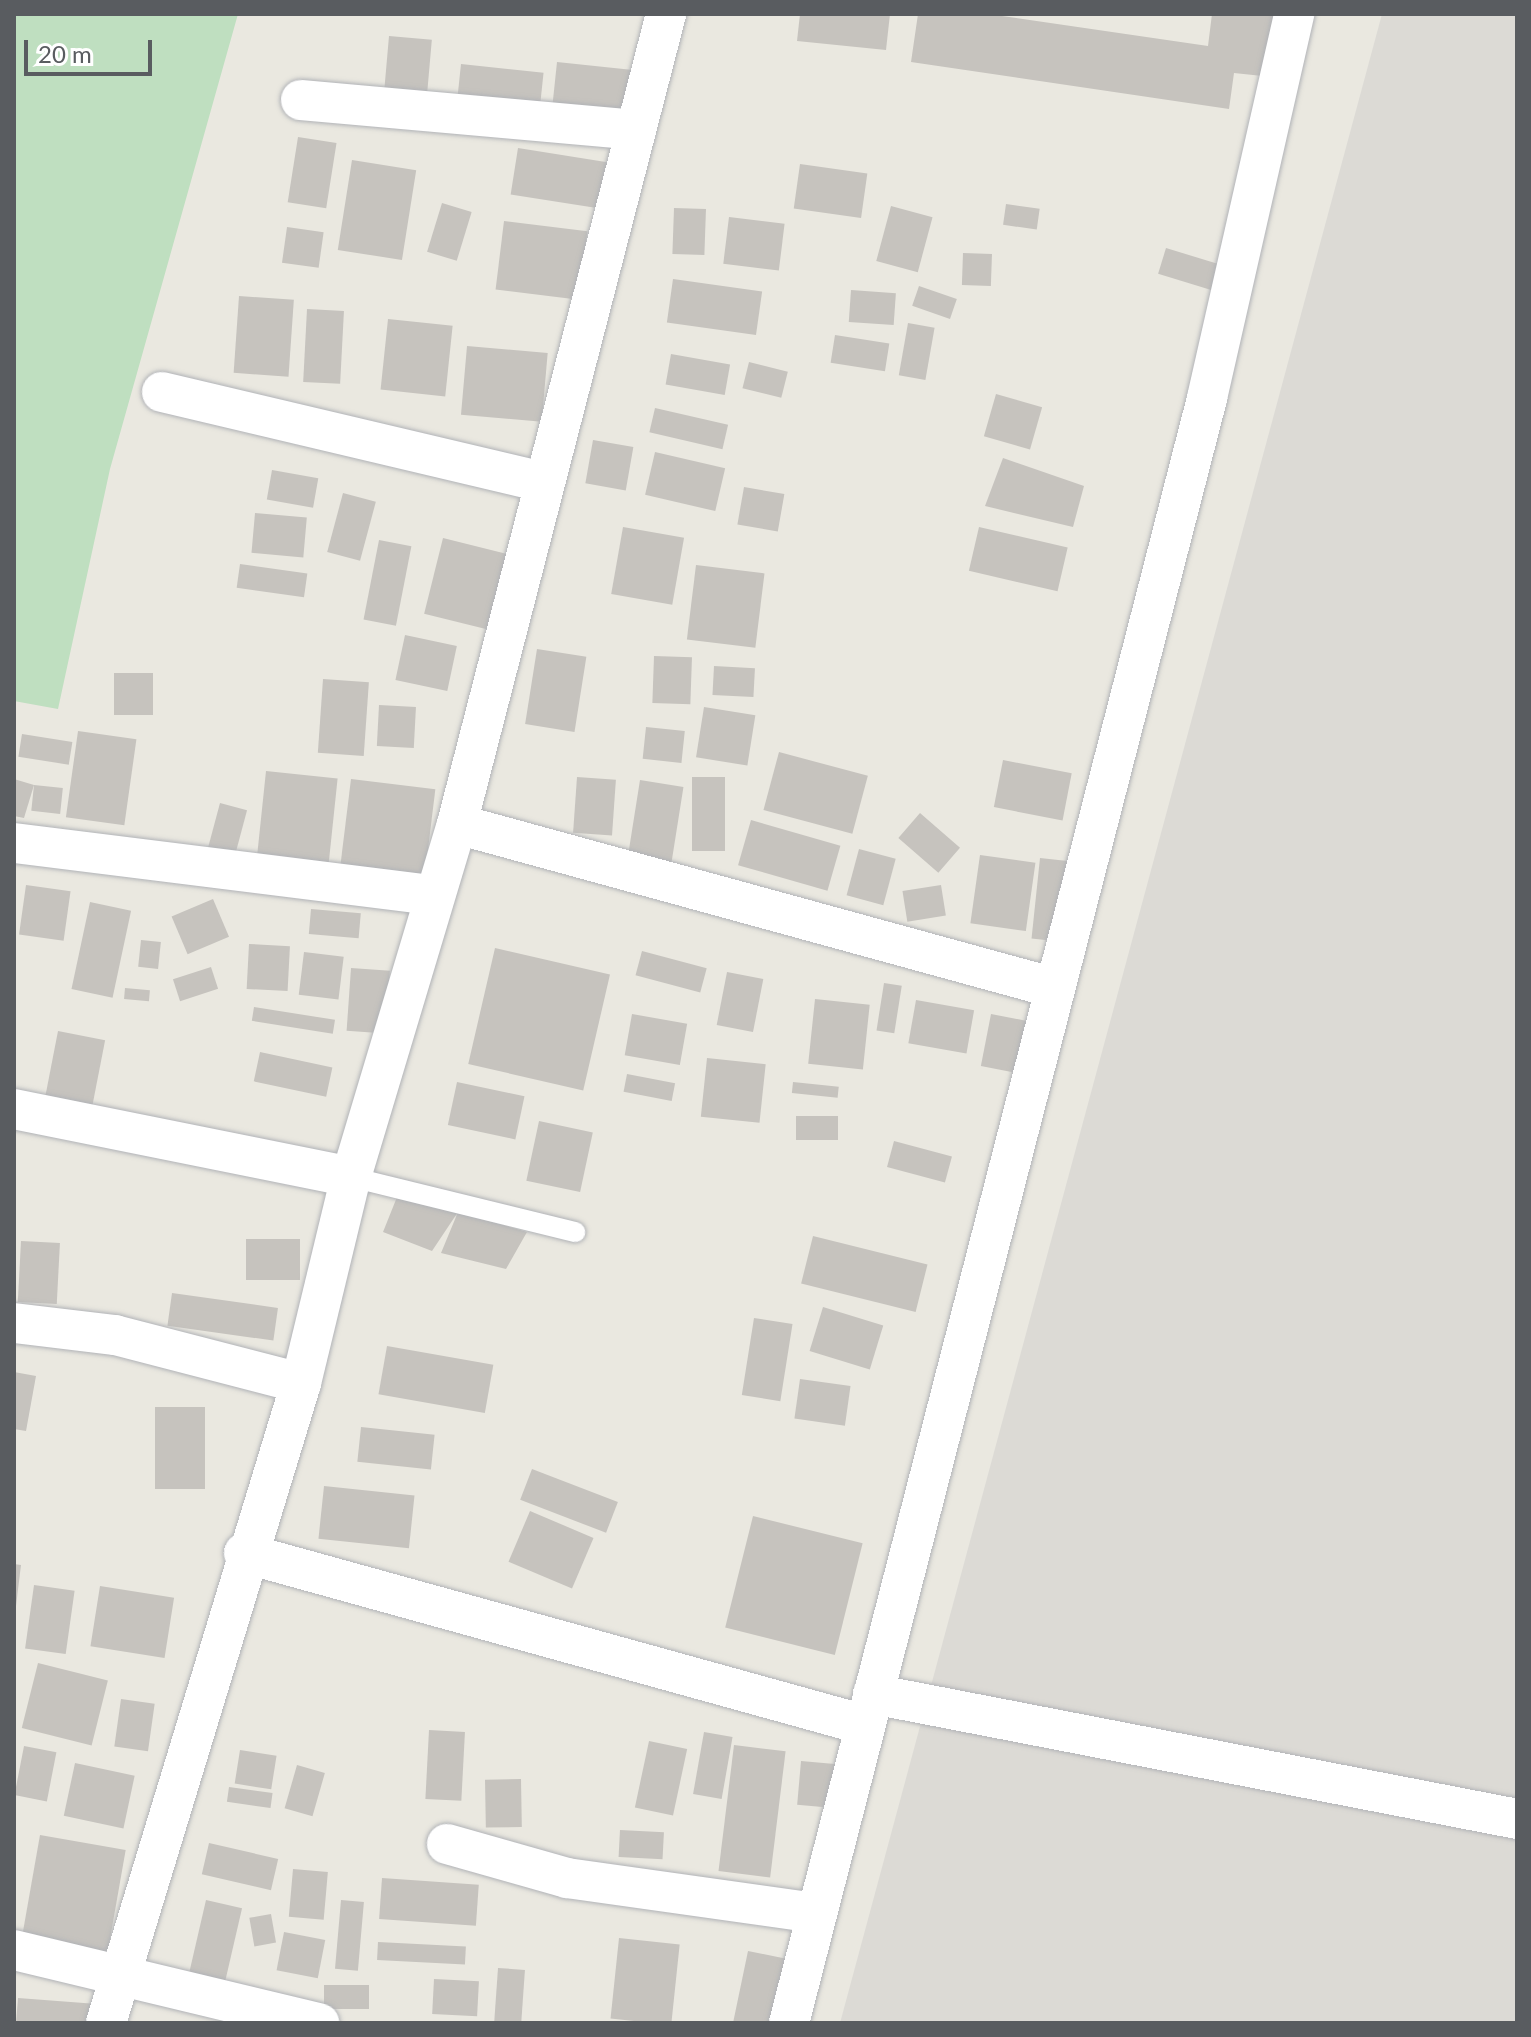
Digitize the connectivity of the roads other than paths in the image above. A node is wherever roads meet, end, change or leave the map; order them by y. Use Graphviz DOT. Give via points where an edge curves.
graph roads {
  1 [pos="666,14"];
  2 [pos="1294,14"];
  3 [pos="301,100"];
  4 [pos="636,130"];
  5 [pos="162,392"];
  6 [pos="526,478"];
  7 [pos="457,824"];
  8 [pos="14,843"];
  9 [pos="434,895"];
  10 [pos="1055,988"];
  11 [pos="14,1109"];
  12 [pos="351,1177"];
  13 [pos="575,1232"];
  14 [pos="14,1323"];
  15 [pos="301,1383"];
  16 [pos="244,1553"];
  17 [pos="869,1709"];
  18 [pos="1517,1819"];
  19 [pos="447,1844"];
  20 [pos="816,1913"];
  21 [pos="14,1950"];
  22 [pos="119,1976"];
  23 [pos="106,2023"];
  24 [pos="319,2023"];
  25 [pos="789,2023"];
  1 -- 4 [label="street"];
  2 -- 10 [label="street" via="1207,398"];
  3 -- 4 [label="street"];
  4 -- 6 [label="street"];
  5 -- 6 [label="street"];
  6 -- 7 [label="street"];
  7 -- 9 [label="street"];
  7 -- 10 [label="street"];
  8 -- 9 [label="street"];
  9 -- 12 [label="street"];
  10 -- 17 [label="street"];
  11 -- 12 [label="street"];
  12 -- 13 [label="lane"];
  12 -- 15 [label="street"];
  14 -- 15 [label="street" via="104,1333"];
  15 -- 16 [label="street"];
  16 -- 17 [label="street"];
  16 -- 22 [label="street"];
  17 -- 18 [label="street"];
  17 -- 20 [label="street"];
  19 -- 20 [label="street" via="567,1878"];
  20 -- 25 [label="street"];
  21 -- 22 [label="street"];
  22 -- 23 [label="street"];
  22 -- 24 [label="street"];
}
